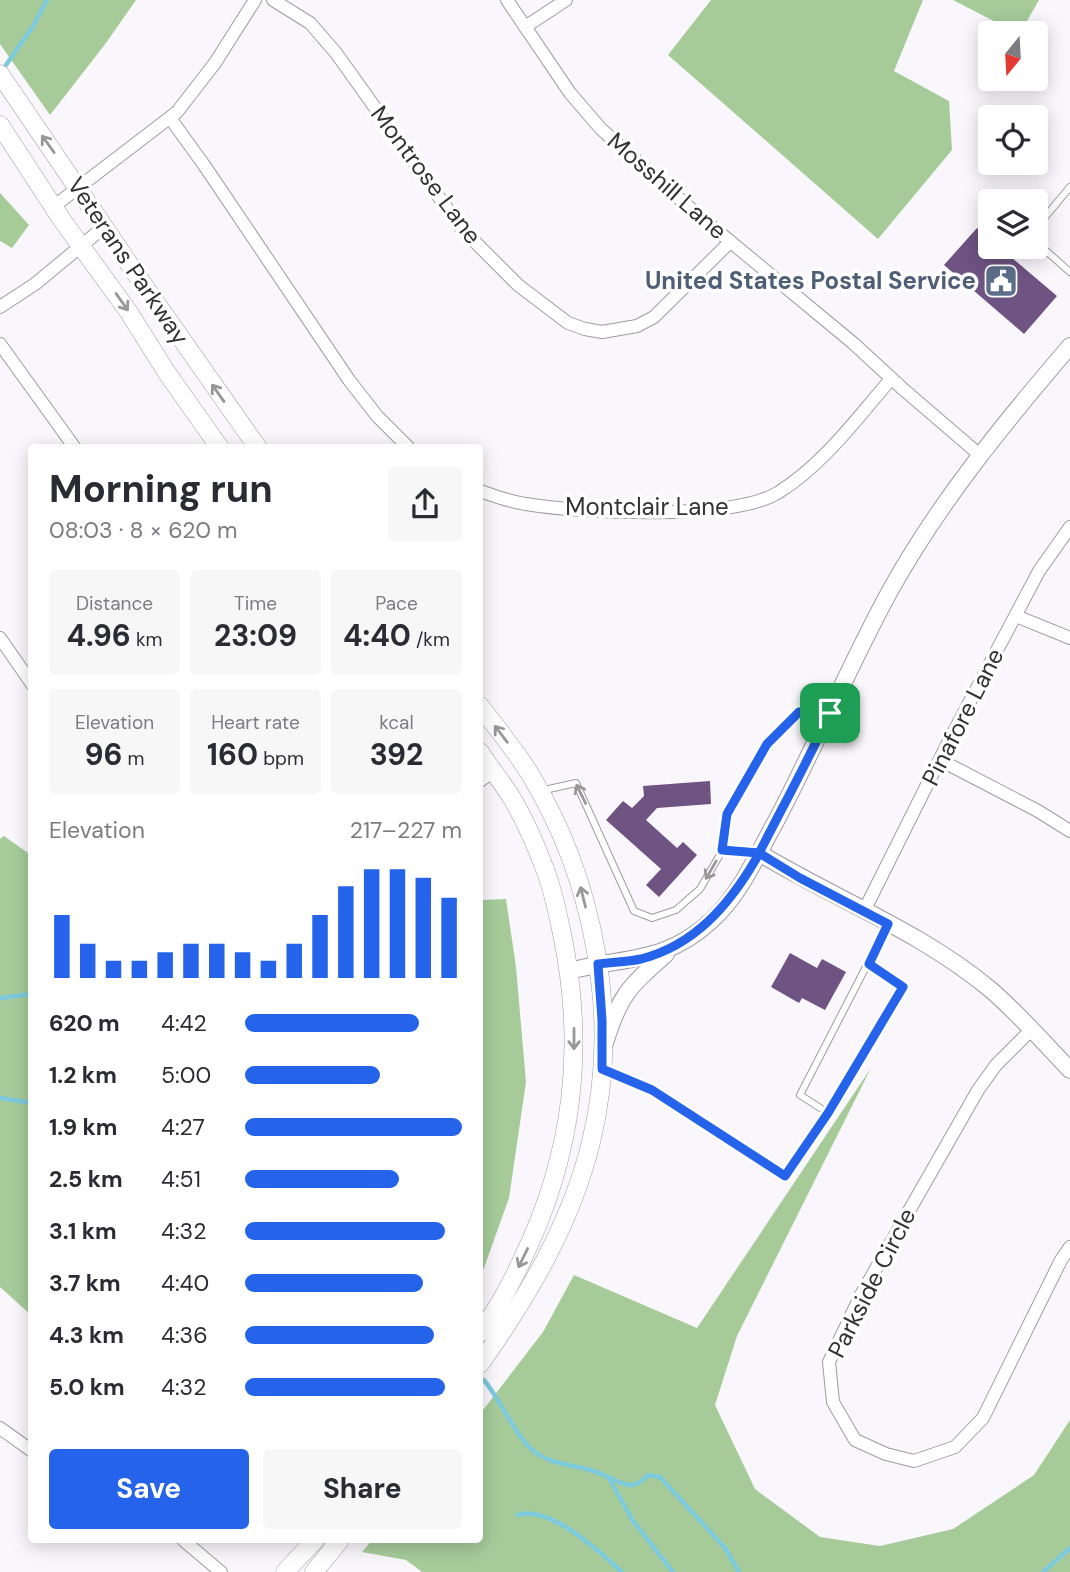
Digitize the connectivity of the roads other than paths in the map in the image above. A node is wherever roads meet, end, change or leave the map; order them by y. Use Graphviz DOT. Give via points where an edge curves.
graph roads {
  1 [pos="255,0"];
  2 [pos="273,0"];
  3 [pos="508,0"];
  4 [pos="566,0"];
  5 [pos="526,27"];
  6 [pos="0,74"];
  7 [pos="170,118"];
  8 [pos="0,125"];
  9 [pos="77,187"];
  10 [pos="1070,187"];
  11 [pos="53,206"];
  12 [pos="1048,214"];
  13 [pos="104,227"];
  14 [pos="730,242"];
  15 [pos="82,247"];
  16 [pos="1048,252"];
  17 [pos="1070,270"];
  18 [pos="0,307"];
  19 [pos="0,344"];
  20 [pos="1070,346"];
  21 [pos="891,379"];
  22 [pos="72,444"];
  23 [pos="217,444"];
  24 [pos="255,444"];
  25 [pos="405,444"];
  26 [pos="981,456"];
  27 [pos="483,492"];
  28 [pos="1070,527"];
  29 [pos="1016,616"];
  30 [pos="0,638"];
  31 [pos="1070,638"];
  32 [pos="28,678"];
  33 [pos="483,710"];
  34 [pos="830,713"];
  35 [pos="940,760"];
  36 [pos="486,776"];
  37 [pos="539,791"];
  38 [pos="1070,831"];
  39 [pos="722,850"];
  40 [pos="759,853"];
  41 [pos="863,911"];
  42 [pos="888,924"];
  43 [pos="676,946"];
  44 [pos="598,964"];
  45 [pos="869,964"];
  46 [pos="569,971"];
  47 [pos="1031,1030"];
  48 [pos="602,1061"];
  49 [pos="1070,1070"];
  50 [pos="828,1113"];
  51 [pos="1070,1247"];
  52 [pos="483,1328"];
  53 [pos="483,1359"];
  54 [pos="0,1428"];
  55 [pos="28,1448"];
  56 [pos="187,1543"];
  57 [pos="312,1543"];
  58 [pos="338,1543"];
  59 [pos="221,1572"];
  60 [pos="285,1572"];
  61 [pos="314,1572"];
  1 -- 7 [label="street" via="209,72"];
  2 -- 14 [label="street, Montrose Lane" via="310,23 336,53 461,228 518,285 568,323 602,332 637,326 654,317"];
  3 -- 5 [label="street, Mosshill Lane"];
  4 -- 5 [label="street"];
  5 -- 14 [label="street, Mosshill Lane" via="570,93 601,129"];
  9 -- 6 [label="main road, Veterans Parkway, one-way"];
  7 -- 9 [label="street"];
  7 -- 25 [label="street" via="356,389"];
  8 -- 11 [label="main road, Veterans Parkway"];
  9 -- 11 [label="street"];
  9 -- 13 [label="main road, Veterans Parkway"];
  10 -- 12 [label="lane"];
  11 -- 15 [label="main road, Veterans Parkway"];
  13 -- 15 [label="street"];
  24 -- 13 [label="main road, Veterans Parkway, one-way"];
  14 -- 21 [label="street, Mosshill Lane"];
  15 -- 18 [label="street"];
  15 -- 23 [label="main road, Veterans Parkway, one-way"];
  16 -- 17 [label="lane"];
  19 -- 22 [label="street"];
  20 -- 26 [label="street"];
  21 -- 26 [label="street, Mosshill Lane"];
  21 -- 27 [label="street, Montclair Lane" via="819,460 778,493 742,506 661,511 568,509 522,504"];
  26 -- 34 [label="street" via="936,515 891,588"];
  28 -- 29 [label="street, Pinafore Lane"];
  29 -- 31 [label="street"];
  29 -- 35 [label="street, Pinafore Lane"];
  30 -- 32 [label="street"];
  37 -- 33 [label="main road, one-way"];
  34 -- 39 [label="lane" via="799,712 767,744 727,814"];
  34 -- 40 [label="street"];
  35 -- 38 [label="street"];
  35 -- 41 [label="street, Pinafore Lane"];
  36 -- 46 [label="main road" via="513,799 546,871"];
  39 -- 37 [label="lane, one-way" via="700,889 676,910 652,918 634,911 576,783"];
  44 -- 37 [label="main road, one-way" via="573,863"];
  39 -- 40 [label="lane"];
  40 -- 41 [label="street"];
  40 -- 43 [label="street" via="728,903"];
  41 -- 42 [label="street"];
  42 -- 45 [label="lane"];
  42 -- 47 [label="street" via="991,990"];
  43 -- 44 [label="street" via="639,959"];
  43 -- 48 [label="street" via="625,993 614,1013"];
  44 -- 46 [label="street"];
  44 -- 48 [label="main road"];
  45 -- 50 [label="lane" via="800,1095"];
  45 -- 50 [label="lane" via="903,987"];
  46 -- 52 [label="main road, one-way" via="574,1057 561,1158 530,1243"];
  47 -- 49 [label="street"];
  47 -- 51 [label="street, Parkside Circle" via="978,1090 861,1294 829,1363 833,1402 855,1440 914,1461 955,1447 983,1418"];
  48 -- 50 [label="lane" via="785,1176"];
  48 -- 53 [label="main road" via="595,1124 571,1204 543,1266"];
  54 -- 55 [label="street"];
  56 -- 59 [label="street"];
  57 -- 60 [label="main road"];
  58 -- 61 [label="main road"];
}
